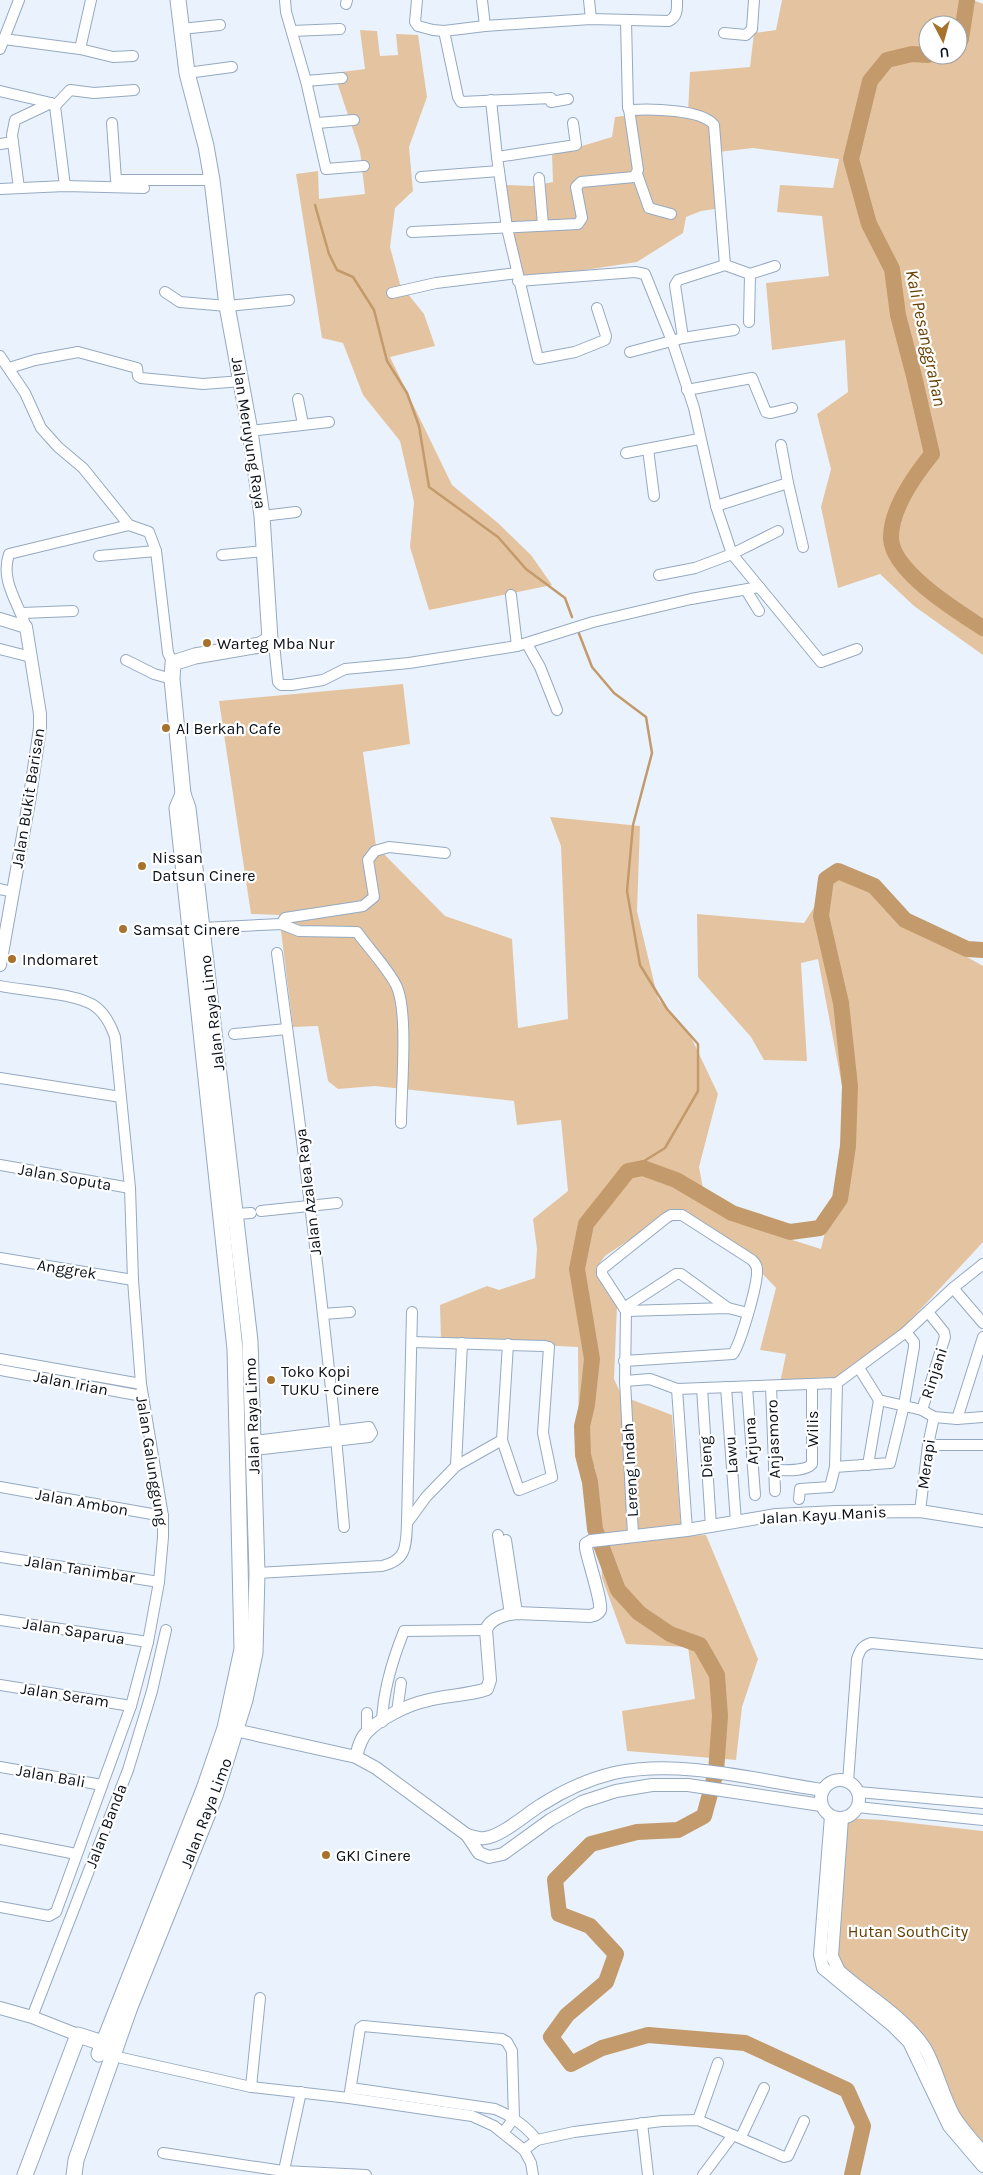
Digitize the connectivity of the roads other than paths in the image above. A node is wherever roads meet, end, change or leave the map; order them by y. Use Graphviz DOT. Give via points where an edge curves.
graph roads {
  1 [pos="19,0"];
  2 [pos="91,0"];
  3 [pos="178,0"];
  4 [pos="285,0"];
  5 [pos="417,0"];
  6 [pos="482,0"];
  7 [pos="589,0"];
  8 [pos="678,0"];
  9 [pos="754,0"];
  10 [pos="591,19"];
  11 [pos="626,20"];
  12 [pos="220,25"];
  13 [pos="485,26"];
  14 [pos="181,28"];
  15 [pos="340,29"];
  16 [pos="292,31"];
  17 [pos="444,31"];
  18 [pos="724,33"];
  19 [pos="4,39"];
  20 [pos="0,49"];
  21 [pos="80,49"];
  22 [pos="133,56"];
  23 [pos="232,67"];
  24 [pos="187,73"];
  25 [pos="342,78"];
  26 [pos="306,81"];
  27 [pos="134,90"];
  28 [pos="0,91"];
  29 [pos="568,99"];
  30 [pos="491,100"];
  31 [pos="53,104"];
  32 [pos="629,109"];
  33 [pos="354,120"];
  34 [pos="112,123"];
  35 [pos="317,123"];
  36 [pos="573,123"];
  37 [pos="13,142"];
  38 [pos="0,144"];
  39 [pos="497,157"];
  40 [pos="364,166"];
  41 [pos="499,171"];
  42 [pos="637,174"];
  43 [pos="421,177"];
  44 [pos="539,178"];
  45 [pos="212,180"];
  46 [pos="65,186"];
  47 [pos="19,188"];
  48 [pos="144,188"];
  49 [pos="0,189"];
  50 [pos="671,214"];
  51 [pos="542,225"];
  52 [pos="507,228"];
  53 [pos="412,232"];
  54 [pos="725,265"];
  55 [pos="775,266"];
  56 [pos="750,274"];
  57 [pos="517,277"];
  58 [pos="165,292"];
  59 [pos="392,294"];
  60 [pos="289,300"];
  61 [pos="227,306"];
  62 [pos="597,308"];
  63 [pos="749,322"];
  64 [pos="734,330"];
  65 [pos="683,338"];
  66 [pos="672,341"];
  67 [pos="630,352"];
  68 [pos="0,356"];
  69 [pos="9,368"];
  70 [pos="242,381"];
  71 [pos="687,390"];
  72 [pos="298,399"];
  73 [pos="792,408"];
  74 [pos="329,422"];
  75 [pos="303,424"];
  76 [pos="250,431"];
  77 [pos="700,439"];
  78 [pos="781,445"];
  79 [pos="648,449"];
  80 [pos="626,453"];
  81 [pos="788,483"];
  82 [pos="654,496"];
  83 [pos="716,506"];
  84 [pos="296,512"];
  85 [pos="262,516"];
  86 [pos="129,525"];
  87 [pos="778,531"];
  88 [pos="803,547"];
  89 [pos="156,551"];
  90 [pos="264,551"];
  91 [pos="732,554"];
  92 [pos="99,556"];
  93 [pos="222,556"];
  94 [pos="659,575"];
  95 [pos="759,587"];
  96 [pos="746,590"];
  97 [pos="511,595"];
  98 [pos="72,611"];
  99 [pos="759,611"];
  100 [pos="22,613"];
  101 [pos="0,619"];
  102 [pos="26,627"];
  103 [pos="270,640"];
  104 [pos="522,645"];
  105 [pos="857,648"];
  106 [pos="0,649"];
  107 [pos="31,657"];
  108 [pos="126,660"];
  109 [pos="173,663"];
  110 [pos="172,679"];
  111 [pos="557,710"];
  112 [pos="183,794"];
  113 [pos="445,853"];
  114 [pos="0,889"];
  115 [pos="13,892"];
  116 [pos="281,924"];
  117 [pos="202,928"];
  118 [pos="277,953"];
  119 [pos="199,955"];
  120 [pos="0,966"];
  121 [pos="0,986"];
  122 [pos="288,1029"];
  123 [pos="234,1034"];
  124 [pos="0,1078"];
  125 [pos="121,1097"];
  126 [pos="401,1123"];
  127 [pos="0,1165"];
  128 [pos="130,1188"];
  129 [pos="226,1193"];
  130 [pos="337,1203"];
  131 [pos="311,1206"];
  132 [pos="249,1213"];
  133 [pos="0,1258"];
  134 [pos="983,1264"];
  135 [pos="133,1280"];
  136 [pos="953,1288"];
  137 [pos="728,1308"];
  138 [pos="625,1309"];
  139 [pos="350,1312"];
  140 [pos="412,1312"];
  141 [pos="928,1312"];
  142 [pos="748,1313"];
  143 [pos="323,1314"];
  144 [pos="983,1324"];
  145 [pos="906,1332"];
  146 [pos="983,1337"];
  147 [pos="412,1342"];
  148 [pos="462,1343"];
  149 [pos="508,1344"];
  150 [pos="0,1359"];
  151 [pos="624,1361"];
  152 [pos="859,1368"];
  153 [pos="0,1370"];
  154 [pos="625,1381"];
  155 [pos="837,1383"];
  156 [pos="141,1384"];
  157 [pos="812,1385"];
  158 [pos="771,1386"];
  159 [pos="726,1387"];
  160 [pos="747,1387"];
  161 [pos="702,1388"];
  162 [pos="677,1389"];
  163 [pos="142,1396"];
  164 [pos="879,1400"];
  165 [pos="904,1405"];
  166 [pos="922,1410"];
  167 [pos="934,1417"];
  168 [pos="983,1417"];
  169 [pos="957,1419"];
  170 [pos="336,1436"];
  171 [pos="502,1440"];
  172 [pos="254,1445"];
  173 [pos="928,1445"];
  174 [pos="983,1445"];
  175 [pos="868,1465"];
  176 [pos="456,1466"];
  177 [pos="836,1467"];
  178 [pos="774,1470"];
  179 [pos="0,1487"];
  180 [pos="775,1491"];
  181 [pos="755,1496"];
  182 [pos="799,1499"];
  183 [pos="920,1511"];
  184 [pos="164,1516"];
  185 [pos="983,1521"];
  186 [pos="736,1522"];
  187 [pos="407,1524"];
  188 [pos="711,1526"];
  189 [pos="344,1528"];
  190 [pos="687,1530"];
  191 [pos="633,1535"];
  192 [pos="502,1537"];
  193 [pos="0,1557"];
  194 [pos="257,1573"];
  195 [pos="159,1582"];
  196 [pos="514,1613"];
  197 [pos="0,1620"];
  198 [pos="166,1630"];
  199 [pos="486,1630"];
  200 [pos="148,1642"];
  201 [pos="983,1654"];
  202 [pos="401,1683"];
  203 [pos="0,1685"];
  204 [pos="131,1706"];
  205 [pos="397,1712"];
  206 [pos="367,1713"];
  207 [pos="382,1722"];
  208 [pos="231,1729"];
  209 [pos="367,1732"];
  210 [pos="356,1757"];
  211 [pos="0,1767"];
  212 [pos="848,1782"];
  213 [pos="102,1785"];
  214 [pos="822,1790"];
  215 [pos="858,1792"];
  216 [pos="983,1803"];
  217 [pos="821,1805"];
  218 [pos="857,1807"];
  219 [pos="837,1817"];
  220 [pos="983,1820"];
  221 [pos="466,1835"];
  222 [pos="0,1839"];
  223 [pos="76,1854"];
  224 [pos="0,1907"];
  225 [pos="260,1998"];
  226 [pos="0,2008"];
  227 [pos="32,2017"];
  228 [pos="76,2038"];
  229 [pos="108,2052"];
  230 [pos="718,2063"];
  231 [pos="251,2087"];
  232 [pos="764,2088"];
  233 [pos="301,2092"];
  234 [pos="350,2093"];
  235 [pos="514,2118"];
  236 [pos="698,2120"];
  237 [pos="804,2121"];
  238 [pos="642,2123"];
  239 [pos="504,2133"];
  240 [pos="737,2136"];
  241 [pos="537,2140"];
  242 [pos="524,2150"];
  243 [pos="983,2152"];
  244 [pos="162,2153"];
  245 [pos="983,2166"];
  246 [pos="75,2168"];
  247 [pos="283,2173"];
  248 [pos="25,2175"];
  249 [pos="66,2175"];
  250 [pos="366,2175"];
  251 [pos="534,2175"];
  252 [pos="648,2175"];
  253 [pos="703,2175"];
  1 -- 19 [label="street"];
  2 -- 21 [label="street"];
  3 -- 14 [label="main road, Jalan Meruyung Raya"];
  4 -- 16 [label="street"];
  5 -- 17 [label="street" via="415,22 418,26"];
  6 -- 13 [label="street"];
  7 -- 10 [label="street"];
  8 -- 11 [label="street" via="677,13 669,20"];
  9 -- 18 [label="street" via="752,29 746,35"];
  10 -- 11 [label="street"];
  10 -- 13 [label="street"];
  11 -- 32 [label="street"];
  12 -- 14 [label="street"];
  13 -- 17 [label="street"];
  14 -- 24 [label="main road, Jalan Meruyung Raya"];
  15 -- 16 [label="street"];
  16 -- 26 [label="street"];
  17 -- 30 [label="street" via="460,100 464,103"];
  19 -- 20 [label="street"];
  19 -- 21 [label="street"];
  21 -- 22 [label="street" via="113,57"];
  23 -- 24 [label="street"];
  24 -- 45 [label="main road, Jalan Meruyung Raya"];
  25 -- 26 [label="street"];
  26 -- 35 [label="street"];
  27 -- 31 [label="street" via="94,93 70,90"];
  28 -- 31 [label="street"];
  29 -- 30 [label="street" via="551,102 551,98"];
  30 -- 39 [label="street"];
  31 -- 37 [label="street" via="15,120"];
  31 -- 46 [label="street"];
  32 -- 42 [label="street"];
  32 -- 54 [label="street" via="664,109 708,119 714,125"];
  33 -- 35 [label="street"];
  34 -- 45 [label="street" via="116,180"];
  35 -- 40 [label="street" via="326,168"];
  36 -- 39 [label="street" via="576,145"];
  37 -- 38 [label="street"];
  37 -- 47 [label="street"];
  39 -- 41 [label="street"];
  41 -- 43 [label="street"];
  41 -- 52 [label="street"];
  42 -- 50 [label="street" via="649,208"];
  42 -- 51 [label="street" via="634,177 581,182 576,187 581,222"];
  44 -- 51 [label="street"];
  45 -- 61 [label="main road, Jalan Meruyung Raya"];
  46 -- 47 [label="street"];
  46 -- 48 [label="street"];
  47 -- 49 [label="street"];
  51 -- 52 [label="street"];
  52 -- 53 [label="street"];
  52 -- 57 [label="street"];
  54 -- 56 [label="street"];
  54 -- 65 [label="street" via="676,282"];
  55 -- 56 [label="street"];
  56 -- 63 [label="street"];
  57 -- 59 [label="street" via="436,283"];
  57 -- 62 [label="street" via="538,359 574,352 605,340"];
  57 -- 66 [label="street" via="642,272"];
  58 -- 61 [label="street" via="180,302"];
  60 -- 61 [label="street"];
  61 -- 70 [label="main road, Jalan Meruyung Raya"];
  64 -- 65 [label="street"];
  65 -- 66 [label="street"];
  66 -- 67 [label="street"];
  66 -- 71 [label="street"];
  68 -- 69 [label="street"];
  69 -- 70 [label="street" via="78,352 138,368 141,378 202,384"];
  69 -- 86 [label="street" via="41,428 83,468"];
  70 -- 76 [label="main road, Jalan Meruyung Raya"];
  71 -- 73 [label="street" via="752,378 766,412"];
  71 -- 77 [label="street"];
  72 -- 75 [label="street"];
  74 -- 75 [label="street"];
  75 -- 76 [label="street"];
  76 -- 85 [label="main road, Jalan Meruyung Raya"];
  77 -- 79 [label="street"];
  77 -- 83 [label="street"];
  78 -- 81 [label="street"];
  79 -- 80 [label="street"];
  79 -- 82 [label="street"];
  81 -- 83 [label="street"];
  81 -- 88 [label="street"];
  83 -- 91 [label="street"];
  84 -- 85 [label="street"];
  85 -- 90 [label="main road, Jalan Meruyung Raya"];
  86 -- 89 [label="street" via="149,532"];
  86 -- 100 [label="street" via="9,554 5,564 7,586"];
  87 -- 91 [label="street"];
  89 -- 92 [label="street"];
  89 -- 109 [label="street" via="168,653"];
  90 -- 93 [label="street"];
  90 -- 103 [label="main road, Jalan Meruyung Raya"];
  91 -- 94 [label="street" via="695,568"];
  91 -- 95 [label="street"];
  95 -- 96 [label="street"];
  95 -- 105 [label="street" via="821,662"];
  96 -- 99 [label="street"];
  96 -- 104 [label="street" via="593,622"];
  97 -- 104 [label="street"];
  98 -- 100 [label="street"];
  100 -- 102 [label="street"];
  101 -- 102 [label="street"];
  102 -- 107 [label="street, Jalan Bukit Barisan"];
  103 -- 104 [label="street" via="274,644 281,685 323,680 345,668 409,663"];
  103 -- 109 [label="main road" via="260,645"];
  104 -- 111 [label="street" via="540,667"];
  106 -- 107 [label="street"];
  107 -- 115 [label="street, Jalan Bukit Barisan" via="40,728"];
  108 -- 110 [label="street"];
  109 -- 110 [label="main road"];
  110 -- 112 [label="main road"];
  112 -- 117 [label="main road, Jalan Raya Limo" via="188,808"];
  112 -- 119 [label="main road, Jalan Raya Limo" via="177,808"];
  113 -- 116 [label="street" via="389,847 375,851 368,860 374,897 370,902 363,906 285,918"];
  114 -- 115 [label="street"];
  115 -- 120 [label="street, Jalan Bukit Barisan"];
  116 -- 117 [label="street"];
  116 -- 126 [label="street" via="299,931 356,932 396,985 401,999 403,1028"];
  117 -- 119 [label="main road, Jalan Raya Limo"];
  118 -- 122 [label="street, Jalan Azalea Raya"];
  119 -- 129 [label="main road, Jalan Raya Limo"];
  121 -- 125 [label="street, Jalan Galunggung" via="91,1003 108,1020 115,1037"];
  122 -- 123 [label="street"];
  122 -- 131 [label="street, Jalan Azalea Raya"];
  124 -- 125 [label="street"];
  125 -- 128 [label="street, Jalan Galunggung"];
  127 -- 128 [label="street, Jalan Soputa"];
  128 -- 135 [label="street, Jalan Galunggung"];
  129 -- 132 [label="main road, Jalan Raya Limo"];
  129 -- 208 [label="main road, Jalan Raya Limo" via="235,1349 242,1649"];
  130 -- 131 [label="street"];
  131 -- 132 [label="street"];
  131 -- 143 [label="street, Jalan Azalea Raya"];
  132 -- 172 [label="main road, Jalan Raya Limo"];
  133 -- 135 [label="street, Anggrek"];
  134 -- 136 [label="street"];
  135 -- 156 [label="street, Jalan Galunggung"];
  136 -- 141 [label="street"];
  136 -- 144 [label="street"];
  137 -- 138 [label="street"];
  137 -- 138 [label="street" via="681,1274 676,1274"];
  137 -- 142 [label="street"];
  138 -- 142 [label="street" via="602,1269 666,1218 676,1214 756,1264 757,1275"];
  138 -- 151 [label="street, Lereng Indah"];
  139 -- 143 [label="street"];
  140 -- 147 [label="street"];
  141 -- 145 [label="street"];
  141 -- 166 [label="street, Rinjani" via="945,1337"];
  142 -- 151 [label="street" via="731,1355"];
  143 -- 170 [label="street, Jalan Azalea Raya"];
  145 -- 152 [label="street"];
  145 -- 165 [label="street" via="914,1347"];
  146 -- 169 [label="street"];
  147 -- 148 [label="street"];
  147 -- 187 [label="street"];
  148 -- 149 [label="street"];
  148 -- 176 [label="street"];
  149 -- 171 [label="street"];
  149 -- 171 [label="street" via="545,1346 550,1350 543,1433 552,1477 519,1490"];
  150 -- 156 [label="street, Jalan Irian"];
  151 -- 154 [label="street, Lereng Indah"];
  152 -- 155 [label="street"];
  152 -- 164 [label="street"];
  153 -- 163 [label="street, Jalan Irian"];
  154 -- 162 [label="street" via="650,1379"];
  154 -- 191 [label="street, Lereng Indah"];
  155 -- 157 [label="street"];
  155 -- 177 [label="street"];
  156 -- 163 [label="street, Jalan Galunggung"];
  157 -- 158 [label="street"];
  157 -- 178 [label="street, Wilis" via="812,1464 803,1469"];
  158 -- 160 [label="street"];
  158 -- 178 [label="street, Anjasmoro"];
  159 -- 160 [label="street"];
  159 -- 161 [label="street"];
  159 -- 186 [label="street, Lawu"];
  160 -- 181 [label="street, Arjuna"];
  161 -- 162 [label="street"];
  161 -- 188 [label="street, Dieng"];
  162 -- 190 [label="street"];
  163 -- 184 [label="street, Jalan Galunggung"];
  164 -- 165 [label="street"];
  164 -- 175 [label="street"];
  165 -- 166 [label="street"];
  165 -- 175 [label="street" via="890,1463"];
  166 -- 167 [label="street"];
  167 -- 169 [label="street"];
  167 -- 173 [label="street, Merapi"];
  168 -- 169 [label="street"];
  170 -- 172 [label="street"];
  170 -- 189 [label="street, Jalan Azalea Raya"];
  171 -- 176 [label="street"];
  172 -- 194 [label="main road, Jalan Raya Limo"];
  173 -- 174 [label="street"];
  173 -- 183 [label="street, Merapi"];
  175 -- 177 [label="street"];
  176 -- 187 [label="street" via="426,1497"];
  177 -- 182 [label="street" via="830,1487 800,1490"];
  178 -- 180 [label="street, Anjasmoro"];
  179 -- 184 [label="street, Jalan Ambon"];
  183 -- 185 [label="street, Jalan Kayu Manis"];
  183 -- 186 [label="street, Jalan Kayu Manis" via="776,1515"];
  184 -- 195 [label="street, Jalan Galunggung"];
  186 -- 188 [label="street, Jalan Kayu Manis"];
  187 -- 194 [label="street" via="403,1552 391,1564"];
  188 -- 190 [label="street, Jalan Kayu Manis"];
  190 -- 191 [label="street, Jalan Kayu Manis"];
  191 -- 196 [label="street, Lereng Indah" via="586,1544 600,1601 597,1613 590,1616"];
  192 -- 196 [label="street"];
  193 -- 195 [label="street, Jalan Tanimbar"];
  194 -- 208 [label="main road, Jalan Raya Limo" via="255,1654"];
  195 -- 200 [label="street, Jalan Galunggung"];
  196 -- 199 [label="street, Lereng Indah" via="490,1622"];
  197 -- 200 [label="street, Jalan Saparua"];
  198 -- 227 [label="street, Jalan Banda" via="128,1770"];
  199 -- 205 [label="street" via="490,1680 487,1689 424,1701"];
  199 -- 207 [label="street" via="404,1631 388,1675"];
  200 -- 204 [label="street, Jalan Galunggung"];
  201 -- 212 [label="street" via="871,1643 864,1645 857,1659"];
  202 -- 205 [label="street"];
  203 -- 204 [label="street, Jalan Seram"];
  204 -- 213 [label="street, Jalan Galunggung"];
  205 -- 207 [label="street"];
  206 -- 209 [label="street"];
  207 -- 209 [label="street"];
  208 -- 210 [label="street"];
  208 -- 229 [label="main road, Jalan Raya Limo" via="204,1789"];
  209 -- 210 [label="street"];
  210 -- 221 [label="street" via="376,1768"];
  211 -- 213 [label="street, Jalan Bali"];
  212 -- 214 [label="street" via="833,1781"];
  212 -- 215 [label="street"];
  213 -- 223 [label="street, Jalan Galunggung"];
  214 -- 217 [label="street"];
  214 -- 221 [label="street" via="689,1768 651,1768 613,1774 577,1786 499,1833 485,1838"];
  215 -- 216 [label="street"];
  215 -- 218 [label="street"];
  217 -- 219 [label="street"];
  217 -- 221 [label="street" via="688,1786 652,1785 616,1791 582,1802 550,1820 503,1854 489,1857 479,1853"];
  218 -- 219 [label="street" via="848,1816"];
  218 -- 220 [label="street"];
  219 -- 243 [label="street" via="834,1963 839,1971 897,2018 924,2048 954,2116"];
  219 -- 245 [label="street" via="820,1955 823,1968 909,2042 945,2119"];
  222 -- 223 [label="street"];
  223 -- 224 [label="street, Jalan Galunggung" via="55,1913 48,1916"];
  225 -- 231 [label="street"];
  226 -- 227 [label="street"];
  227 -- 228 [label="street"];
  228 -- 229 [label="main road"];
  228 -- 248 [label="main road"];
  229 -- 231 [label="street"];
  229 -- 246 [label="main road, Jalan Raya Limo"];
  230 -- 236 [label="street"];
  231 -- 233 [label="street"];
  232 -- 240 [label="street"];
  233 -- 234 [label="street"];
  233 -- 247 [label="street"];
  234 -- 235 [label="street" via="482,2105"];
  234 -- 235 [label="street" via="360,2028 363,2026 502,2039 508,2042 512,2051"];
  234 -- 239 [label="street" via="478,2118"];
  235 -- 239 [label="street"];
  235 -- 241 [label="street"];
  236 -- 238 [label="street"];
  236 -- 240 [label="street"];
  237 -- 240 [label="street" via="786,2157"];
  238 -- 241 [label="street"];
  238 -- 252 [label="street"];
  239 -- 242 [label="street"];
  240 -- 253 [label="street"];
  241 -- 242 [label="street"];
  242 -- 251 [label="street"];
  244 -- 247 [label="street"];
  246 -- 249 [label="main road, Jalan Raya Limo" via="68,2169"];
  247 -- 250 [label="street"];
}
